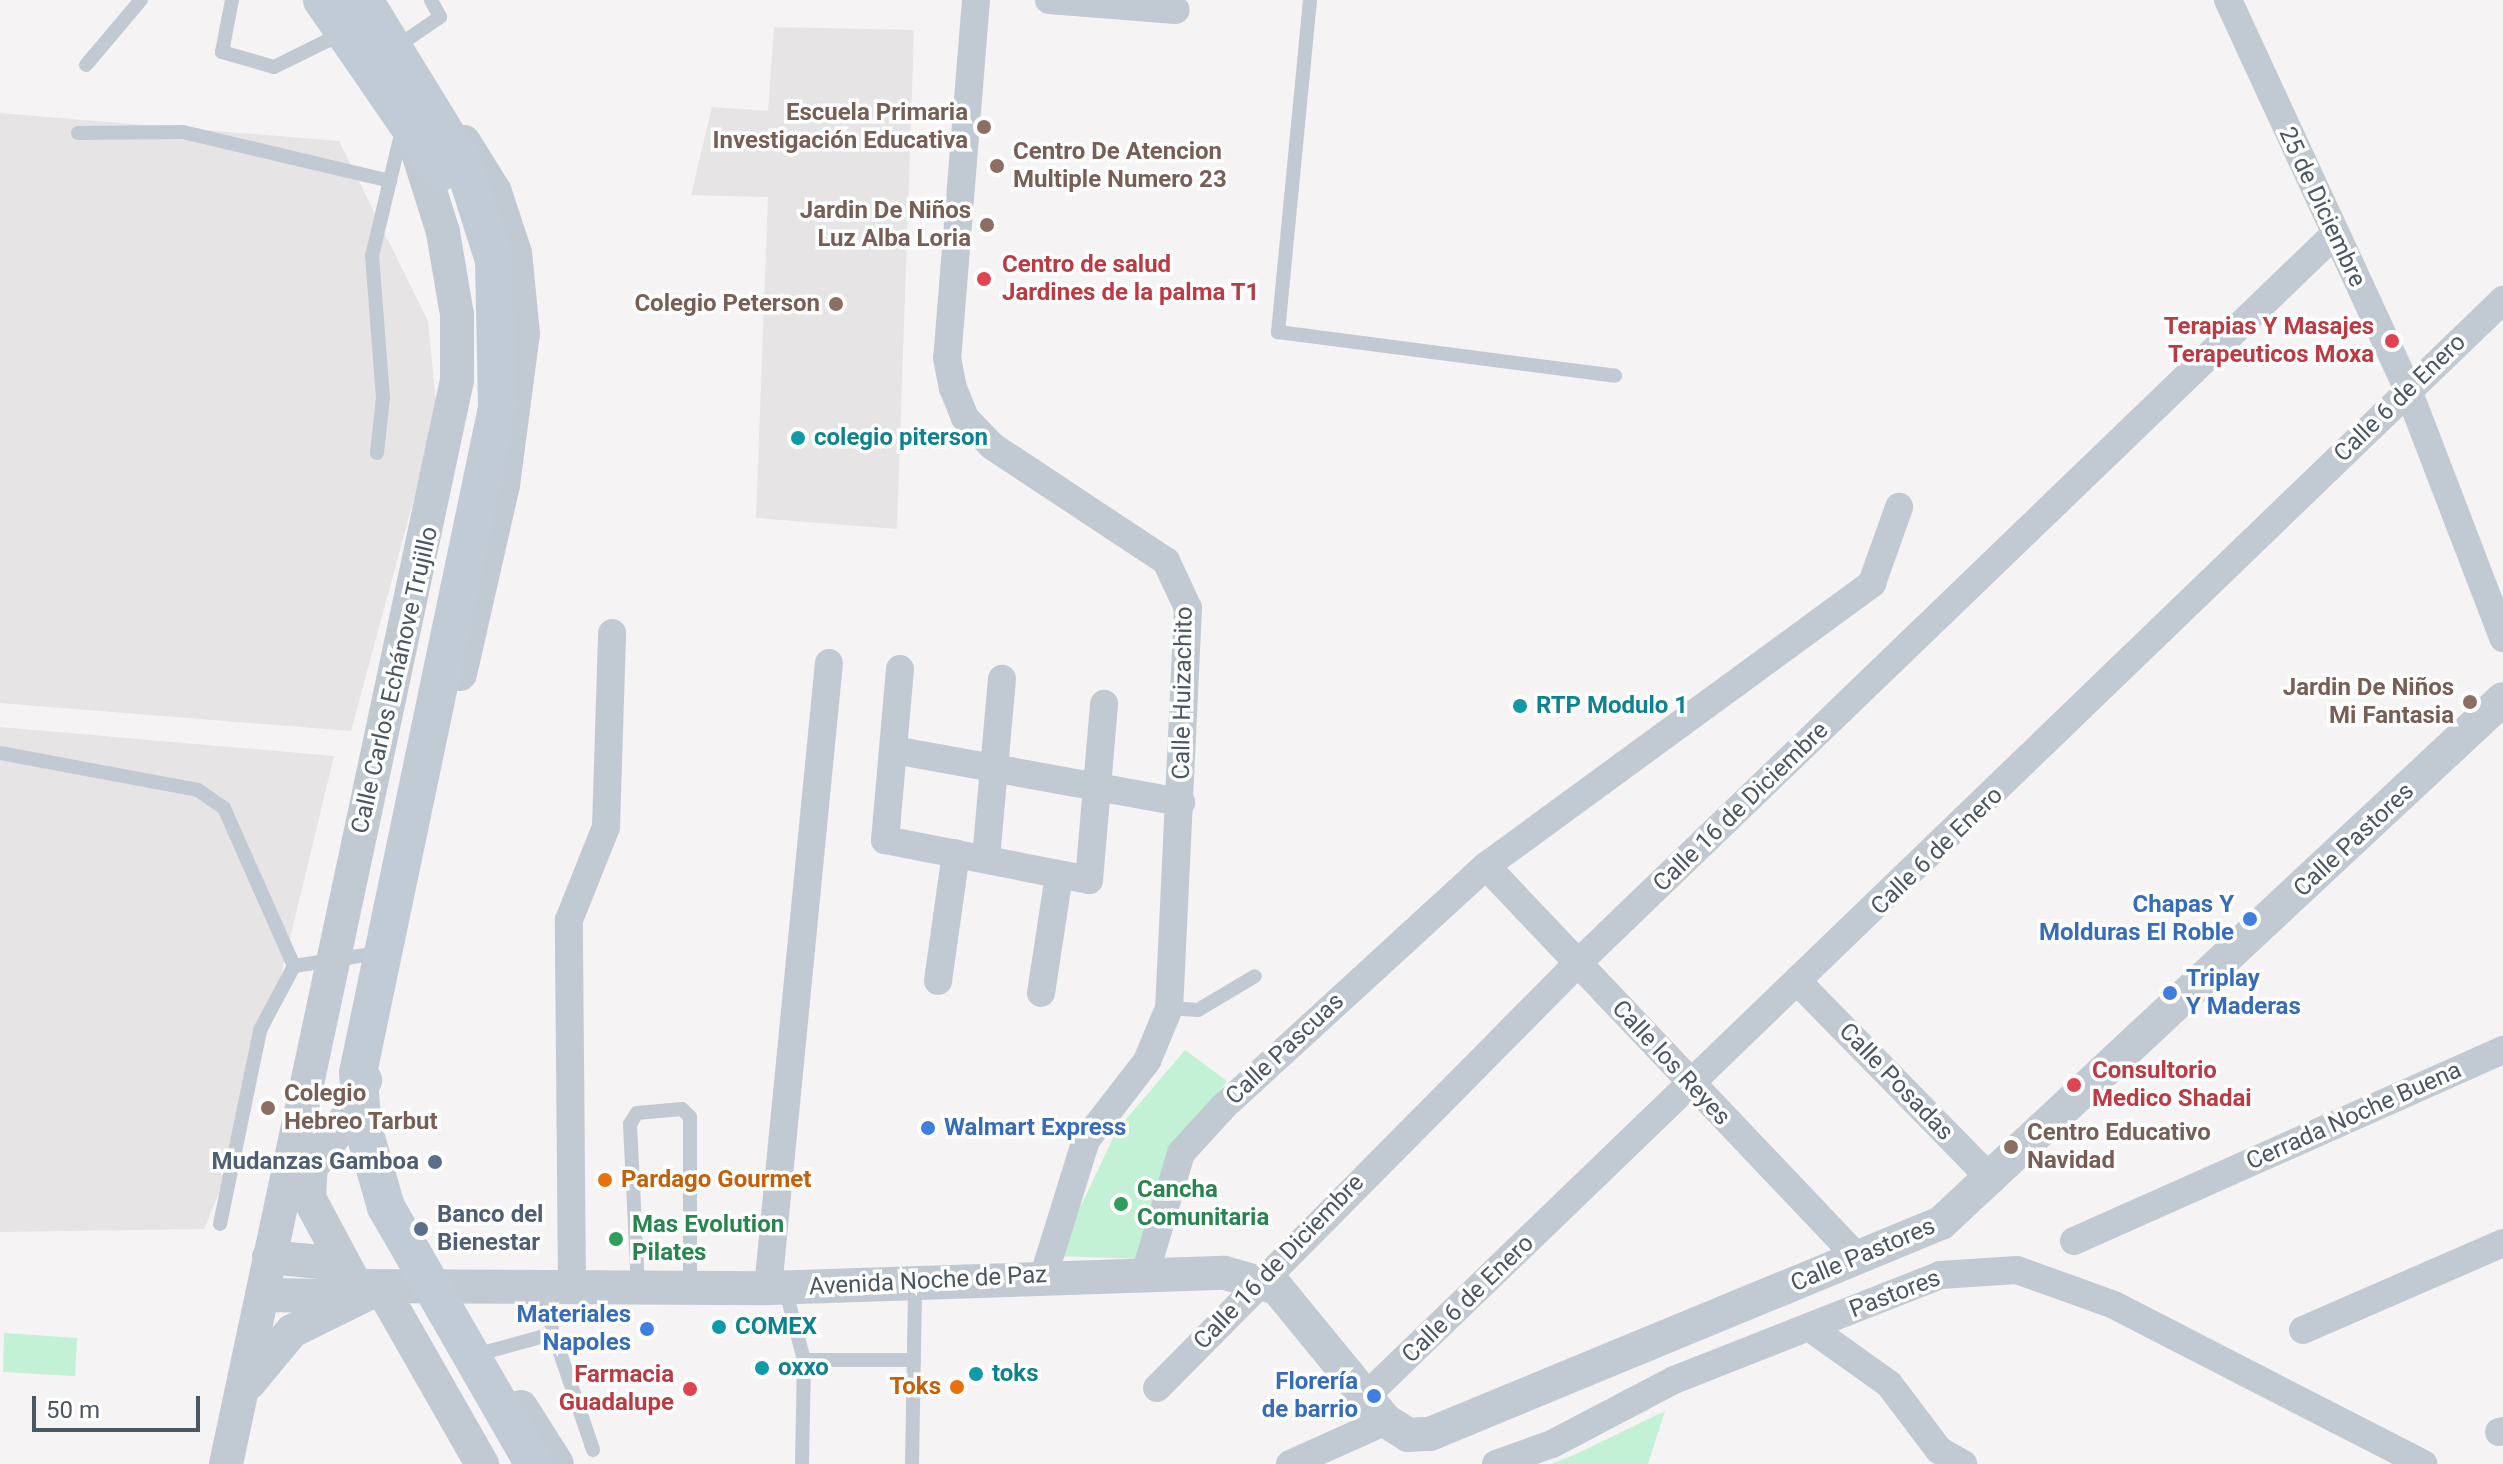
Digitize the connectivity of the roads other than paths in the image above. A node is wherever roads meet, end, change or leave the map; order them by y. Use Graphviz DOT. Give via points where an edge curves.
graph roads {
  1 [pos="141,0"];
  2 [pos="232,0"];
  3 [pos="322,0"];
  4 [pos="364,0"];
  5 [pos="431,0"];
  6 [pos="976,0"];
  7 [pos="1049,0"];
  8 [pos="1310,0"];
  9 [pos="2228,0"];
  10 [pos="1176,10"];
  11 [pos="341,34"];
  12 [pos="393,49"];
  13 [pos="86,65"];
  14 [pos="415,120"];
  15 [pos="78,133"];
  16 [pos="451,166"];
  17 [pos="390,181"];
  18 [pos="2334,235"];
  19 [pos="2503,300"];
  20 [pos="1615,376"];
  21 [pos="2408,390"];
  22 [pos="377,453"];
  23 [pos="1899,507"];
  24 [pos="418,578"];
  25 [pos="479,590"];
  26 [pos="612,633"];
  27 [pos="2503,638"];
  28 [pos="829,663"];
  29 [pos="900,669"];
  30 [pos="1002,679"];
  31 [pos="2503,699"];
  32 [pos="1104,704"];
  33 [pos="389,706"];
  34 [pos="451,713"];
  35 [pos="895,739"];
  36 [pos="3,757"];
  37 [pos="993,767"];
  38 [pos="1097,788"];
  39 [pos="1181,802"];
  40 [pos="956,853"];
  41 [pos="986,858"];
  42 [pos="1486,866"];
  43 [pos="1059,875"];
  44 [pos="398,947"];
  45 [pos="1578,963"];
  46 [pos="332,965"];
  47 [pos="294,966"];
  48 [pos="1255,976"];
  49 [pos="938,981"];
  50 [pos="1801,985"];
  51 [pos="1041,993"];
  52 [pos="1169,1008"];
  53 [pos="2503,1050"];
  54 [pos="373,1060"];
  55 [pos="1691,1087"];
  56 [pos="311,1160"];
  57 [pos="1992,1180"];
  58 [pos="220,1224"];
  59 [pos="2074,1241"];
  60 [pos="272,1242"];
  61 [pos="2503,1243"];
  62 [pos="1857,1257"];
  63 [pos="1145,1274"];
  64 [pos="1044,1275"];
  65 [pos="1260,1278"];
  66 [pos="359,1279"];
  67 [pos="916,1281"];
  68 [pos="443,1288"];
  69 [pos="538,1288"];
  70 [pos="572,1288"];
  71 [pos="638,1288"];
  72 [pos="690,1288"];
  73 [pos="776,1288"];
  74 [pos="262,1295"];
  75 [pos="1809,1327"];
  76 [pos="2303,1330"];
  77 [pos="552,1334"];
  78 [pos="486,1352"];
  79 [pos="804,1360"];
  80 [pos="914,1360"];
  81 [pos="435,1379"];
  82 [pos="1157,1388"];
  83 [pos="242,1392"];
  84 [pos="1375,1409"];
  85 [pos="593,1450"];
  86 [pos="226,1464"];
  87 [pos="482,1464"];
  88 [pos="508,1464"];
  89 [pos="534,1464"];
  90 [pos="557,1464"];
  91 [pos="802,1464"];
  92 [pos="912,1464"];
  93 [pos="1290,1464"];
  94 [pos="1496,1464"];
  95 [pos="1963,1464"];
  96 [pos="2424,1464"];
  1 -- 13 [label="lane"];
  2 -- 11 [label="lane" via="222,52 274,67"];
  3 -- 11 [label="main road, Calle Carlos Echánove Trujillo"];
  4 -- 12 [label="main road, Calle Carlos Echánove Trujillo"];
  5 -- 12 [label="lane" via="440,17"];
  6 -- 39 [label="street, Calle Huizachito" via="947,358 953,388 965,418 992,446 1166,561 1183,585"];
  7 -- 10 [label="street"];
  8 -- 20 [label="lane" via="1278,332"];
  9 -- 18 [label="street, 25 de Diciembre"];
  11 -- 14 [label="main road, Calle Carlos Echánove Trujillo"];
  12 -- 14 [label="main road, Calle Carlos Echánove Trujillo"];
  14 -- 16 [label="main road, Calle Carlos Echánove Trujillo"];
  14 -- 17 [label="lane"];
  14 -- 24 [label="street, Calle Carlos Echánove Trujillo" via="457,315 447,450"];
  14 -- 25 [label="street, Calle Carlos Echánove Trujillo" via="471,150 495,192 515,253 523,334 511,438"];
  15 -- 17 [label="lane" via="183,132"];
  16 -- 88 [label="main road, Calle Carlos Echánove Trujillo" via="475,273 481,370 454,532 340,1023 336,1078 347,1164 363,1210"];
  16 -- 89 [label="main road, Calle Carlos Echánove Trujillo, bridge" via="494,260 497,408 358,1073 363,1127 386,1207"];
  17 -- 22 [label="lane" via="372,256 383,398"];
  18 -- 21 [label="street, 25 de Diciembre"];
  18 -- 45 [label="street, Calle 16 de Diciembre"];
  19 -- 21 [label="street, Calle 6 de Enero"];
  21 -- 27 [label="street, 25 de Diciembre"];
  21 -- 50 [label="street, Calle 6 de Enero"];
  23 -- 42 [label="street, Calle Pascuas" via="1872,583"];
  24 -- 25 [label="street" via="458,575"];
  24 -- 33 [label="street, Calle Carlos Echánove Trujillo"];
  25 -- 34 [label="street, Calle Carlos Echánove Trujillo"];
  26 -- 70 [label="street" via="606,827 569,920"];
  28 -- 73 [label="street"];
  29 -- 35 [label="street"];
  30 -- 37 [label="street"];
  31 -- 57 [label="street, Calle Pastores"];
  32 -- 38 [label="street"];
  33 -- 34 [label="street" via="406,719"];
  33 -- 46 [label="street, Calle Carlos Echánove Trujillo"];
  34 -- 44 [label="street, Calle Carlos Echánove Trujillo"];
  35 -- 37 [label="street"];
  35 -- 40 [label="street" via="885,840"];
  36 -- 47 [label="lane" via="198,790 224,808"];
  37 -- 38 [label="street"];
  37 -- 41 [label="street"];
  38 -- 39 [label="street"];
  38 -- 43 [label="street" via="1089,880"];
  39 -- 52 [label="street, Calle Huizachito"];
  40 -- 41 [label="street"];
  40 -- 49 [label="street"];
  41 -- 43 [label="street"];
  42 -- 45 [label="street, Calle los Reyes"];
  42 -- 63 [label="street, Calle Pascuas" via="1298,1035 1181,1153"];
  43 -- 51 [label="street"];
  44 -- 46 [label="lane"];
  44 -- 54 [label="street, Calle Carlos Echánove Trujillo"];
  45 -- 55 [label="street, Calle los Reyes"];
  45 -- 65 [label="street, Calle 16 de Diciembre"];
  46 -- 47 [label="lane"];
  46 -- 60 [label="street, Calle Carlos Echánove Trujillo"];
  47 -- 58 [label="lane" via="260,1030"];
  48 -- 52 [label="lane" via="1198,1010"];
  50 -- 55 [label="street, Calle 6 de Enero"];
  50 -- 57 [label="street, Calle Posadas"];
  52 -- 64 [label="street, Calle Huizachito" via="1147,1061 1086,1140"];
  53 -- 59 [label="street, Cerrada Noche Buena"];
  54 -- 56 [label="street, Calle Carlos Echánove Trujillo" via="351,1112"];
  54 -- 68 [label="street" via="396,1207"];
  55 -- 62 [label="street, Calle los Reyes"];
  55 -- 84 [label="street, Calle 6 de Enero"];
  56 -- 60 [label="street, Calle Carlos Echánove Trujillo"];
  56 -- 66 [label="street" via="309,1198"];
  57 -- 62 [label="street, Calle Pastores" via="1941,1223"];
  60 -- 66 [label="street, Avenida Noche de Paz"];
  60 -- 74 [label="street, Calle Carlos Echánove Trujillo"];
  61 -- 76 [label="street"];
  62 -- 84 [label="street, Calle Pastores" via="1430,1434 1408,1435"];
  63 -- 64 [label="street, Avenida Noche de Paz"];
  63 -- 65 [label="street, Avenida Noche de Paz"];
  64 -- 67 [label="street, Avenida Noche de Paz"];
  65 -- 82 [label="street, Calle 16 de Diciembre"];
  65 -- 84 [label="street" via="1277,1288"];
  66 -- 68 [label="street, Avenida Noche de Paz"];
  66 -- 74 [label="street, Avenida Noche de Paz" via="331,1296"];
  66 -- 81 [label="street"];
  66 -- 83 [label="street" via="292,1331"];
  67 -- 73 [label="street, Avenida Noche de Paz"];
  67 -- 80 [label="lane"];
  68 -- 69 [label="street, Avenida Noche de Paz"];
  68 -- 78 [label="street"];
  69 -- 70 [label="street, Avenida Noche de Paz"];
  69 -- 77 [label="lane"];
  70 -- 71 [label="street, Avenida Noche de Paz"];
  71 -- 72 [label="street, Avenida Noche de Paz"];
  71 -- 72 [label="lane" via="630,1124 637,1113 682,1109 690,1117"];
  72 -- 73 [label="street, Avenida Noche de Paz"];
  73 -- 79 [label="lane"];
  74 -- 83 [label="street, Calle Carlos Echánove Trujillo"];
  75 -- 94 [label="street, Pastores"];
  75 -- 95 [label="street" via="1889,1384 1939,1450"];
  75 -- 96 [label="street, Pastores" via="1940,1275 2017,1270 2114,1305"];
  77 -- 78 [label="lane"];
  77 -- 85 [label="lane"];
  78 -- 81 [label="street" via="453,1350"];
  78 -- 90 [label="street"];
  79 -- 80 [label="lane"];
  79 -- 91 [label="lane"];
  80 -- 92 [label="lane"];
  81 -- 87 [label="street"];
  83 -- 86 [label="street, Calle Carlos Echánove Trujillo"];
  84 -- 93 [label="street, Calle 6 de Enero"];
}
